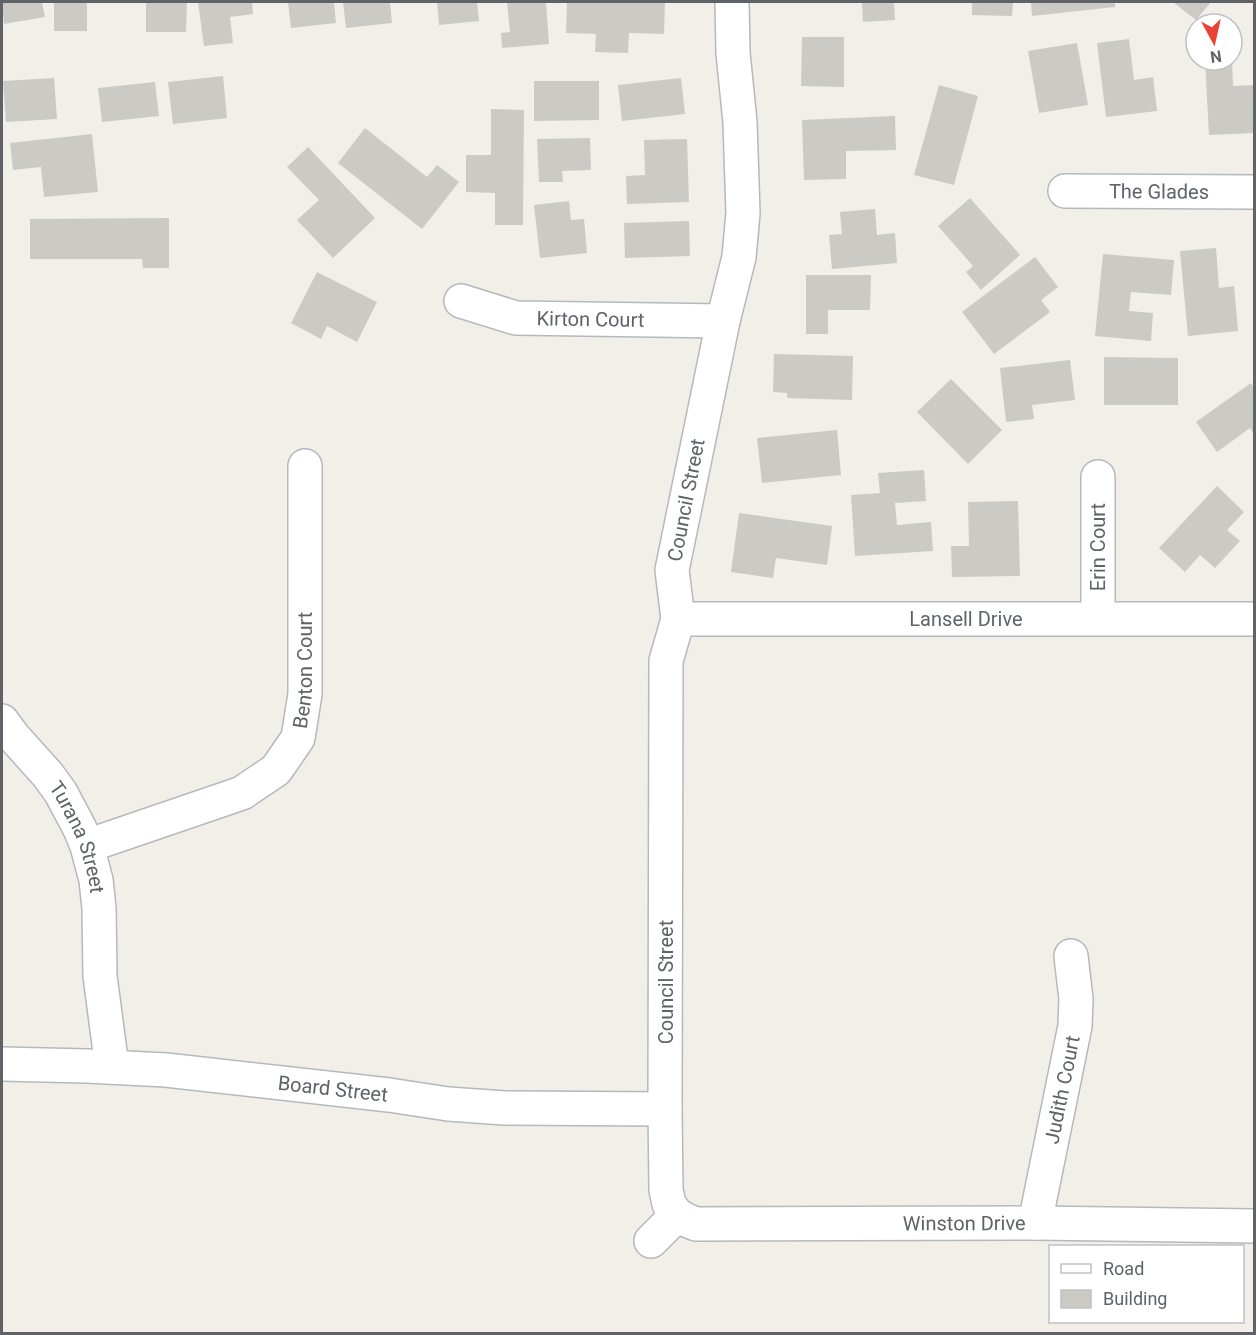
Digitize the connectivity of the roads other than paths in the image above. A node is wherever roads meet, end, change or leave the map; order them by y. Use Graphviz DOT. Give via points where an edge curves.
graph roads {
  1 [pos="732,2"];
  2 [pos="1065,191"];
  3 [pos="1254,192"];
  4 [pos="461,301"];
  5 [pos="723,321"];
  6 [pos="305,466"];
  7 [pos="1098,477"];
  8 [pos="1098,618"];
  9 [pos="678,619"];
  10 [pos="1254,619"];
  11 [pos="2,721"];
  12 [pos="87,846"];
  13 [pos="1071,956"];
  14 [pos="2,1064"];
  15 [pos="99,1066"];
  16 [pos="665,1109"];
  17 [pos="677,1215"];
  18 [pos="1035,1223"];
  19 [pos="1254,1226"];
  20 [pos="651,1241"];
  1 -- 5 [label="street, Council Street" via="743,213 739,257"];
  2 -- 3 [label="street, The Glades"];
  4 -- 5 [label="street, Kirton Court" via="516,318"];
  5 -- 9 [label="street, Council Street" via="672,570"];
  6 -- 12 [label="street, Benton Court" via="305,694 298,738 276,770 242,793"];
  7 -- 8 [label="street, Erin Court"];
  8 -- 9 [label="street, Lansell Drive"];
  8 -- 10 [label="street, Lansell Drive"];
  9 -- 16 [label="street, Council Street" via="666,662"];
  11 -- 12 [label="street, Turana Street" via="61,793"];
  12 -- 15 [label="street, Turana Street" via="96,880 101,939 100,976 89,1040"];
  13 -- 18 [label="street, Judith Court" via="1075,1026"];
  14 -- 15 [label="street, Board Street"];
  15 -- 16 [label="street, Board Street" via="166,1070 448,1104"];
  16 -- 17 [label="street" via="666,1190"];
  17 -- 18 [label="street, Winston Drive" via="696,1224"];
  17 -- 20 [label="street"];
  18 -- 19 [label="street, Winston Drive"];
}
